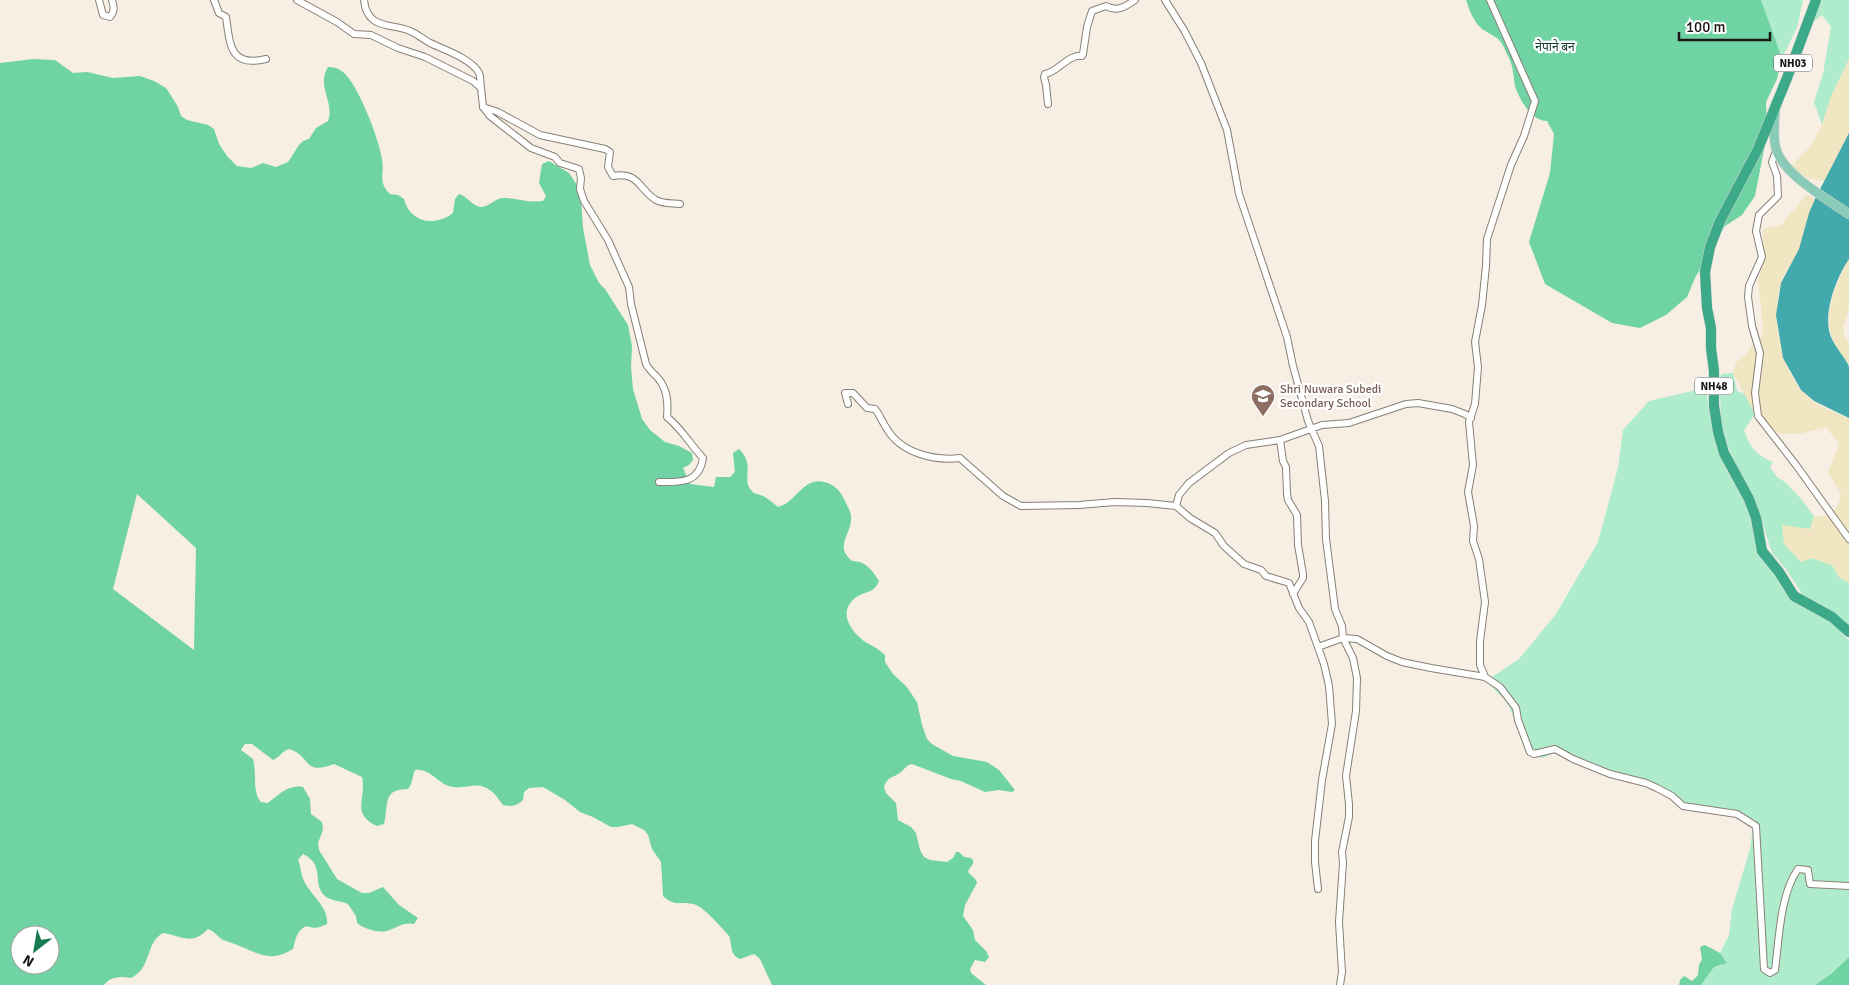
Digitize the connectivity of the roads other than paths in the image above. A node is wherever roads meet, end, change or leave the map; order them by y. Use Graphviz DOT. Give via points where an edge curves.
graph roads {
  1 [pos="99,0"];
  2 [pos="112,0"];
  3 [pos="214,0"];
  4 [pos="298,0"];
  5 [pos="364,0"];
  6 [pos="1135,0"];
  7 [pos="1165,0"];
  8 [pos="1490,0"];
  9 [pos="1816,0"];
  10 [pos="266,59"];
  11 [pos="481,88"];
  12 [pos="1048,104"];
  13 [pos="1775,106"];
  14 [pos="483,107"];
  15 [pos="1777,150"];
  16 [pos="680,204"];
  17 [pos="1849,214"];
  18 [pos="848,404"];
  19 [pos="1471,418"];
  20 [pos="1312,428"];
  21 [pos="1280,440"];
  22 [pos="659,482"];
  23 [pos="1176,506"];
  24 [pos="1849,539"];
  25 [pos="1294,594"];
  26 [pos="1849,632"];
  27 [pos="1343,638"];
  28 [pos="1318,647"];
  29 [pos="1485,677"];
  30 [pos="1849,886"];
  31 [pos="1318,889"];
  32 [pos="1340,985"];
  1 -- 2 [label="street" via="103,15 110,17 114,10"];
  3 -- 10 [label="street" via="219,13 226,17 232,50 240,58"];
  4 -- 11 [label="street" via="354,34 371,35 425,57"];
  5 -- 11 [label="street" via="371,18 392,28 410,31 471,64 479,72"];
  6 -- 12 [label="street" via="1118,10 1106,6 1092,11 1082,56 1076,55 1052,73 1045,74"];
  7 -- 20 [label="street" via="1201,63 1227,130 1239,194 1287,337 1292,366"];
  8 -- 19 [label="street" via="1535,101 1487,240 1482,305 1475,342 1478,367"];
  9 -- 13 [label="highway, NH03"];
  11 -- 14 [label="street"];
  13 -- 15 [label="main road, NH03"];
  13 -- 26 [label="highway, NH48" via="1758,149 1710,247 1705,272 1714,406 1724,453 1749,499 1762,550 1794,596 1832,617"];
  14 -- 16 [label="street" via="540,135 605,148 610,152 608,167 613,176 629,176 656,200"];
  14 -- 22 [label="street" via="531,148 555,157 560,163 579,168 584,201 624,272 646,364 662,382 667,395 667,417 678,425 703,458 699,472 691,479"];
  15 -- 17 [label="main road, NH03" via="1786,168"];
  15 -- 24 [label="street" via="1772,162 1778,196 1760,215 1756,231 1762,257 1749,286 1748,297 1760,354 1755,393 1758,416"];
  18 -- 23 [label="street" via="845,393 853,393 867,408 875,409 897,442 930,457 960,458 1003,496 1021,506 1115,502"];
  19 -- 20 [label="street" via="1452,409 1418,403 1395,406 1343,424"];
  19 -- 29 [label="street" via="1473,465 1468,492 1474,526 1473,541 1485,602 1480,641 1480,665"];
  20 -- 21 [label="street"];
  20 -- 27 [label="street" via="1322,465 1326,539 1335,609"];
  21 -- 23 [label="street" via="1246,445 1229,453 1189,484 1179,495"];
  21 -- 25 [label="street" via="1286,467 1286,494 1297,515 1303,574"];
  23 -- 25 [label="street" via="1215,533 1244,564 1289,583"];
  25 -- 28 [label="street"];
  27 -- 28 [label="street"];
  27 -- 29 [label="street" via="1357,639 1402,662"];
  27 -- 32 [label="street" via="1353,658 1357,678 1356,711 1346,776 1349,817 1342,852"];
  28 -- 31 [label="street" via="1329,686 1332,724 1315,841"];
  29 -- 30 [label="street" via="1500,687 1516,708 1530,752 1555,749 1610,774 1646,783 1672,796 1683,806 1737,814 1756,826 1764,969 1775,970 1785,900 1798,869 1808,870 1810,884"];
}
